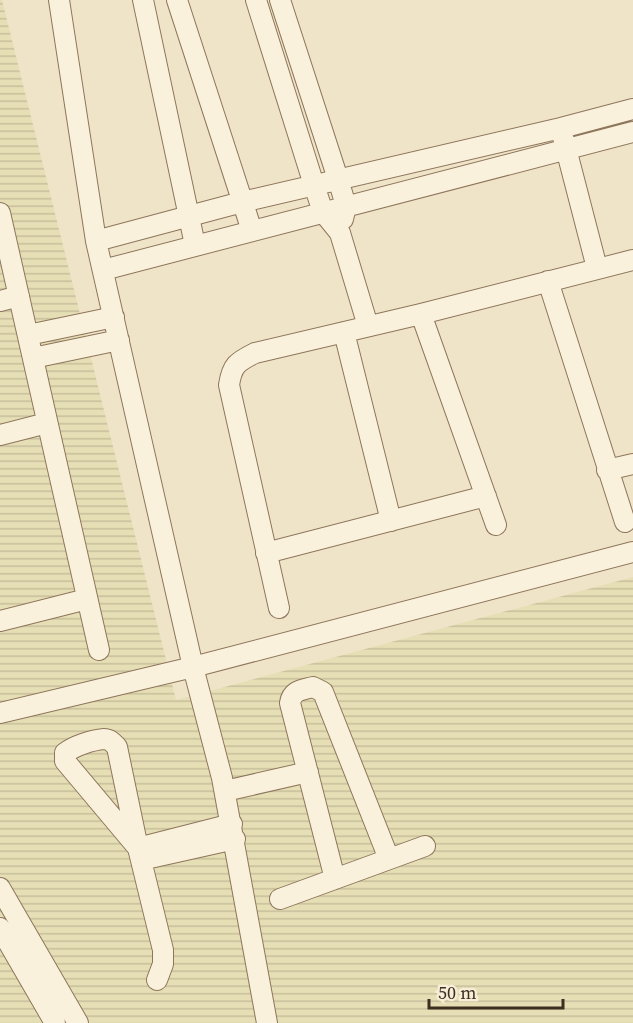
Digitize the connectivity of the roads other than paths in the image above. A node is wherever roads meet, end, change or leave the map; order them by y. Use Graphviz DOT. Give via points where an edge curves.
graph roads {
  1 [pos="59,0"];
  2 [pos="142,0"];
  3 [pos="177,0"];
  4 [pos="256,0"];
  5 [pos="280,0"];
  6 [pos="295,48"];
  7 [pos="273,53"];
  8 [pos="633,109"];
  9 [pos="561,128"];
  10 [pos="633,132"];
  11 [pos="566,148"];
  12 [pos="338,179"];
  13 [pos="314,185"];
  14 [pos="242,202"];
  15 [pos="345,206"];
  16 [pos="323,212"];
  17 [pos="0,213"];
  18 [pos="188,217"];
  19 [pos="252,231"];
  20 [pos="340,233"];
  21 [pos="96,241"];
  22 [pos="195,245"];
  23 [pos="633,260"];
  24 [pos="597,268"];
  25 [pos="103,270"];
  26 [pos="548,281"];
  27 [pos="9,298"];
  28 [pos="421,314"];
  29 [pos="114,317"];
  30 [pos="368,326"];
  31 [pos="344,332"];
  32 [pos="28,335"];
  33 [pos="119,340"];
  34 [pos="33,358"];
  35 [pos="47,423"];
  36 [pos="0,435"];
  37 [pos="633,464"];
  38 [pos="607,470"];
  39 [pos="486,496"];
  40 [pos="391,521"];
  41 [pos="625,522"];
  42 [pos="496,525"];
  43 [pos="633,552"];
  44 [pos="266,553"];
  45 [pos="87,599"];
  46 [pos="279,608"];
  47 [pos="2,616"];
  48 [pos="99,650"];
  49 [pos="194,667"];
  50 [pos="0,713"];
  51 [pos="306,766"];
  52 [pos="224,785"];
  53 [pos="233,831"];
  54 [pos="425,846"];
  55 [pos="140,854"];
  56 [pos="389,859"];
  57 [pos="335,879"];
  58 [pos="0,888"];
  59 [pos="280,899"];
  60 [pos="0,928"];
  61 [pos="157,980"];
  62 [pos="55,1023"];
  63 [pos="78,1023"];
  64 [pos="267,1023"];
  1 -- 21 [label="street"];
  2 -- 18 [label="street"];
  3 -- 14 [label="street"];
  4 -- 7 [label="street"];
  5 -- 6 [label="street"];
  6 -- 7 [label="street"];
  6 -- 12 [label="street"];
  7 -- 13 [label="street"];
  8 -- 9 [label="street"];
  9 -- 11 [label="street"];
  9 -- 12 [label="street"];
  10 -- 11 [label="street"];
  11 -- 15 [label="street"];
  11 -- 24 [label="street"];
  12 -- 13 [label="street"];
  12 -- 15 [label="street"];
  13 -- 14 [label="street"];
  13 -- 16 [label="street"];
  14 -- 18 [label="street"];
  14 -- 19 [label="street"];
  15 -- 16 [label="street"];
  15 -- 20 [label="street"];
  16 -- 19 [label="street"];
  16 -- 20 [label="street"];
  17 -- 27 [label="street"];
  18 -- 21 [label="street"];
  18 -- 22 [label="street"];
  19 -- 22 [label="street"];
  20 -- 30 [label="street"];
  21 -- 25 [label="street"];
  22 -- 25 [label="street"];
  23 -- 24 [label="street"];
  24 -- 26 [label="street"];
  25 -- 29 [label="street"];
  26 -- 28 [label="street"];
  26 -- 38 [label="street"];
  27 -- 32 [label="street"];
  28 -- 30 [label="street"];
  28 -- 39 [label="street"];
  29 -- 32 [label="street"];
  29 -- 33 [label="street"];
  30 -- 31 [label="street"];
  31 -- 40 [label="street"];
  31 -- 44 [label="street" via="255,353 231,370 229,385"];
  32 -- 34 [label="street"];
  33 -- 34 [label="street"];
  33 -- 49 [label="street"];
  34 -- 35 [label="street"];
  35 -- 36 [label="street"];
  35 -- 45 [label="street"];
  37 -- 38 [label="street"];
  38 -- 41 [label="street"];
  39 -- 40 [label="street"];
  39 -- 42 [label="street"];
  40 -- 44 [label="street"];
  43 -- 49 [label="street"];
  44 -- 46 [label="street"];
  45 -- 47 [label="street"];
  45 -- 48 [label="street"];
  49 -- 50 [label="street"];
  49 -- 52 [label="street"];
  51 -- 52 [label="street"];
  51 -- 56 [label="street" via="291,696 313,687 323,692"];
  51 -- 57 [label="street"];
  52 -- 53 [label="street"];
  53 -- 55 [label="street"];
  53 -- 64 [label="street"];
  54 -- 56 [label="street"];
  55 -- 55 [label="street" via="65,761 65,753 72,748 104,739 117,747"];
  55 -- 61 [label="street" via="163,950"];
  56 -- 57 [label="street"];
  57 -- 59 [label="street"];
  58 -- 63 [label="street"];
  60 -- 62 [label="street"];
}
